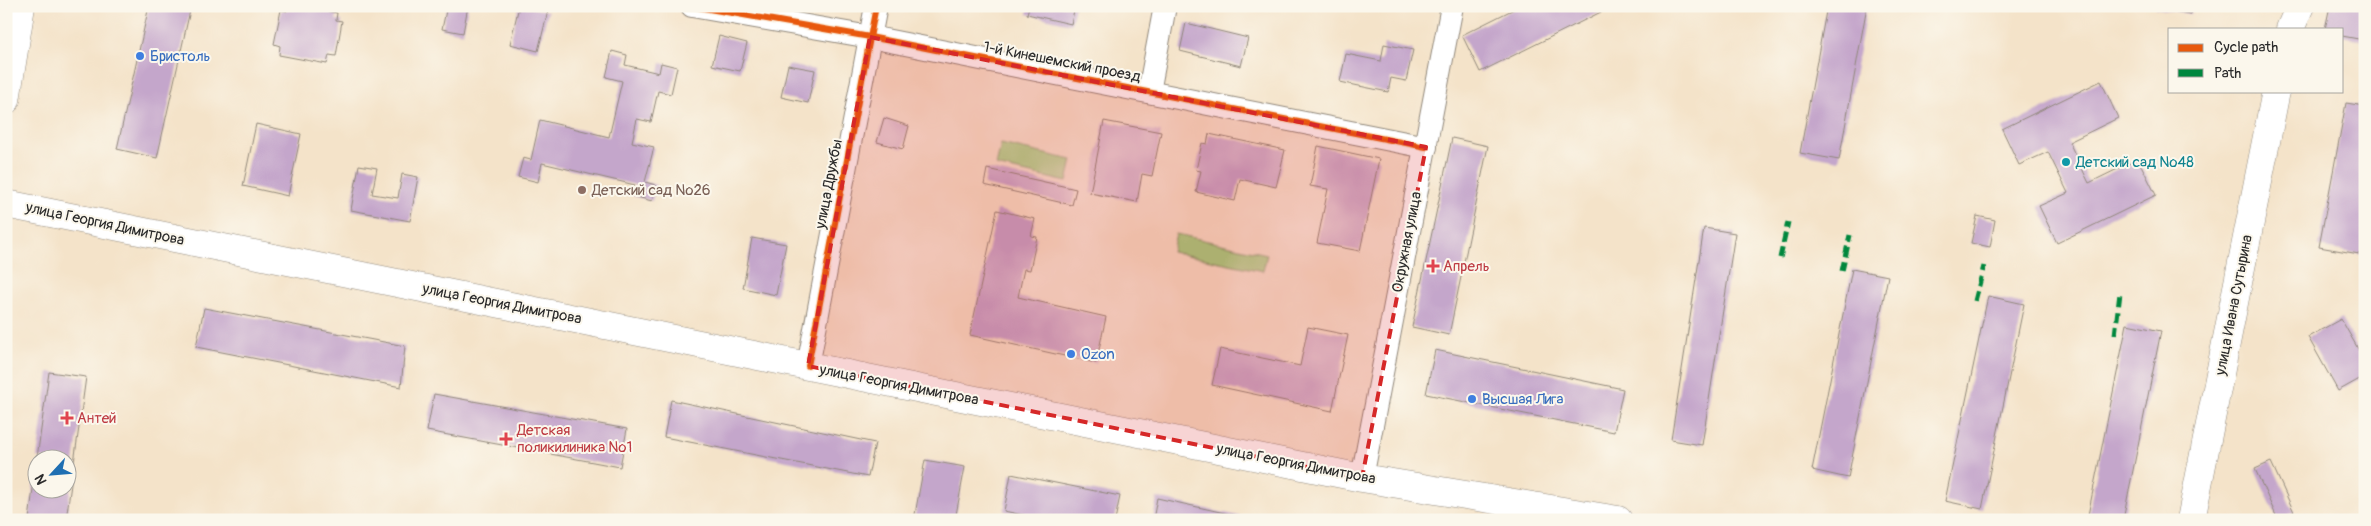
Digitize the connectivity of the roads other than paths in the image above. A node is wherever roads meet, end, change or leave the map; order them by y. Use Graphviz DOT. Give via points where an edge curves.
graph roads {
  1 [pos="21,6"];
  2 [pos="692,6"];
  3 [pos="876,6"];
  4 [pos="1165,6"];
  5 [pos="1452,6"];
  6 [pos="2285,6"];
  7 [pos="2300,6"];
  8 [pos="2288,28"];
  9 [pos="2289,28"];
  10 [pos="870,37"];
  11 [pos="1149,92"];
  12 [pos="2276,92"];
  13 [pos="6,100"];
  14 [pos="1426,147"];
  15 [pos="6,204"];
  16 [pos="808,366"];
  17 [pos="1362,478"];
  18 [pos="1618,520"];
  19 [pos="2191,520"];
  1 -- 13 [label="main road"];
  2 -- 10 [label="street, 1-й Кинешемский проезд"];
  3 -- 10 [label="street, улица Дружбы"];
  4 -- 11 [label="street"];
  5 -- 14 [label="street, Окружная улица"];
  6 -- 8 [label="main road"];
  7 -- 9 [label="main road"];
  10 -- 11 [label="street, 1-й Кинешемский проезд"];
  10 -- 16 [label="street, улица Дружбы"];
  11 -- 14 [label="street, 1-й Кинешемский проезд"];
  12 -- 19 [label="main road, улица Ивана Сутырина"];
  14 -- 17 [label="street, Окружная улица"];
  15 -- 16 [label="main road, улица Георгия Димитрова"];
  16 -- 17 [label="main road, улица Георгия Димитрова"];
  17 -- 18 [label="main road, улица Георгия Димитрова"];
}
